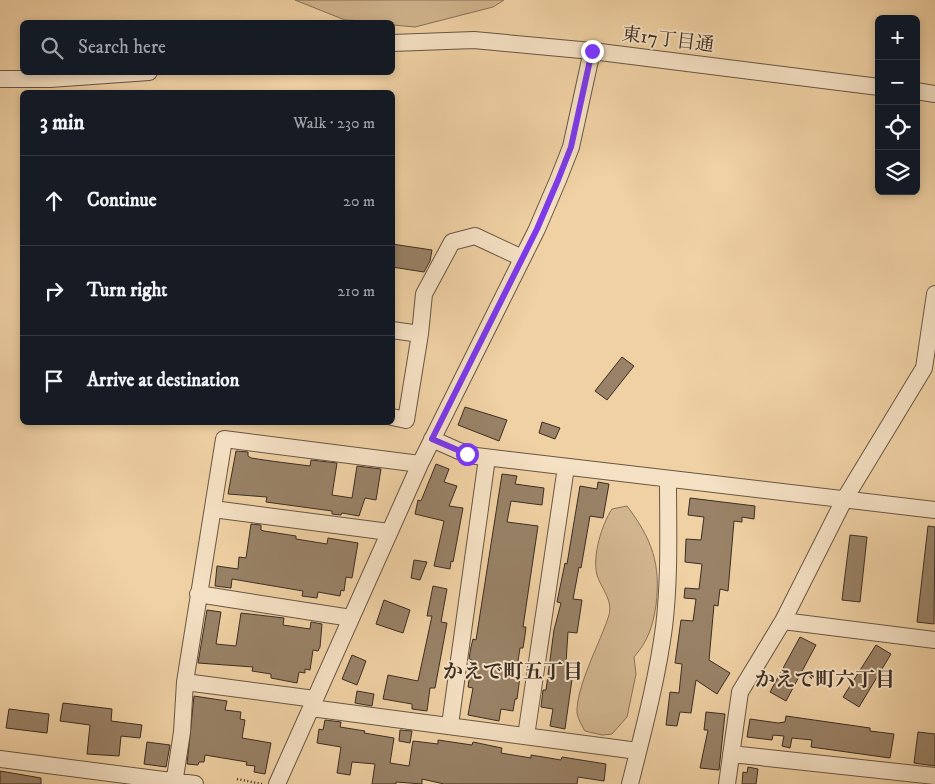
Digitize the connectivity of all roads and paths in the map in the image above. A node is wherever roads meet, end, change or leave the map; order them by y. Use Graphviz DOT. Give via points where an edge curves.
graph roads {
  1 [pos="395,43"];
  2 [pos="592,51"];
  3 [pos="107,75"];
  4 [pos="0,79"];
  5 [pos="875,86"];
  6 [pos="920,92"];
  7 [pos="935,94"];
  8 [pos="522,258"];
  9 [pos="935,294"];
  10 [pos="395,330"];
  11 [pos="420,334"];
  12 [pos="395,418"];
  13 [pos="432,439"];
  14 [pos="487,458"];
  15 [pos="420,464"];
  16 [pos="566,467"];
  17 [pos="668,479"];
  18 [pos="844,500"];
  19 [pos="213,509"];
  20 [pos="935,510"];
  21 [pos="389,532"];
  22 [pos="198,594"];
  23 [pos="351,618"];
  24 [pos="783,621"];
  25 [pos="935,640"];
  26 [pos="185,682"];
  27 [pos="313,704"];
  28 [pos="450,725"];
  29 [pos="526,736"];
  30 [pos="638,751"];
  31 [pos="731,754"];
  32 [pos="0,759"];
  33 [pos="935,776"];
  34 [pos="237,779"];
  35 [pos="174,783"];
  36 [pos="195,784"];
  37 [pos="262,784"];
  38 [pos="277,784"];
  39 [pos="630,784"];
  40 [pos="727,784"];
  1 -- 2 [label="street, 東17丁目通" via="474,40"];
  2 -- 5 [label="street, 東17丁目通"];
  2 -- 8 [label="street" via="571,147"];
  3 -- 4 [label="street"];
  6 -- 7 [label="street"];
  8 -- 11 [label="street" via="475,236 452,242 424,294"];
  8 -- 13 [label="street"];
  9 -- 18 [label="street" via="924,368"];
  10 -- 11 [label="street"];
  11 -- 12 [label="street" via="406,420"];
  13 -- 14 [label="street" via="459,451"];
  13 -- 15 [label="street"];
  14 -- 16 [label="street"];
  14 -- 28 [label="street"];
  15 -- 19 [label="street" via="224,439"];
  15 -- 21 [label="street"];
  16 -- 17 [label="street"];
  16 -- 29 [label="street"];
  17 -- 18 [label="street"];
  17 -- 30 [label="street" via="664,625"];
  18 -- 20 [label="street"];
  18 -- 24 [label="street"];
  19 -- 21 [label="street"];
  19 -- 22 [label="street"];
  21 -- 23 [label="street"];
  22 -- 23 [label="street"];
  22 -- 26 [label="street"];
  23 -- 27 [label="street"];
  24 -- 25 [label="street"];
  24 -- 31 [label="street" via="740,692"];
  26 -- 27 [label="street"];
  26 -- 35 [label="street"];
  27 -- 28 [label="street"];
  27 -- 38 [label="street"];
  28 -- 29 [label="street"];
  29 -- 30 [label="street"];
  30 -- 39 [label="street"];
  31 -- 33 [label="street"];
  31 -- 40 [label="street"];
  32 -- 35 [label="street"];
  34 -- 37 [label="path"];
  35 -- 36 [label="street"];
}
